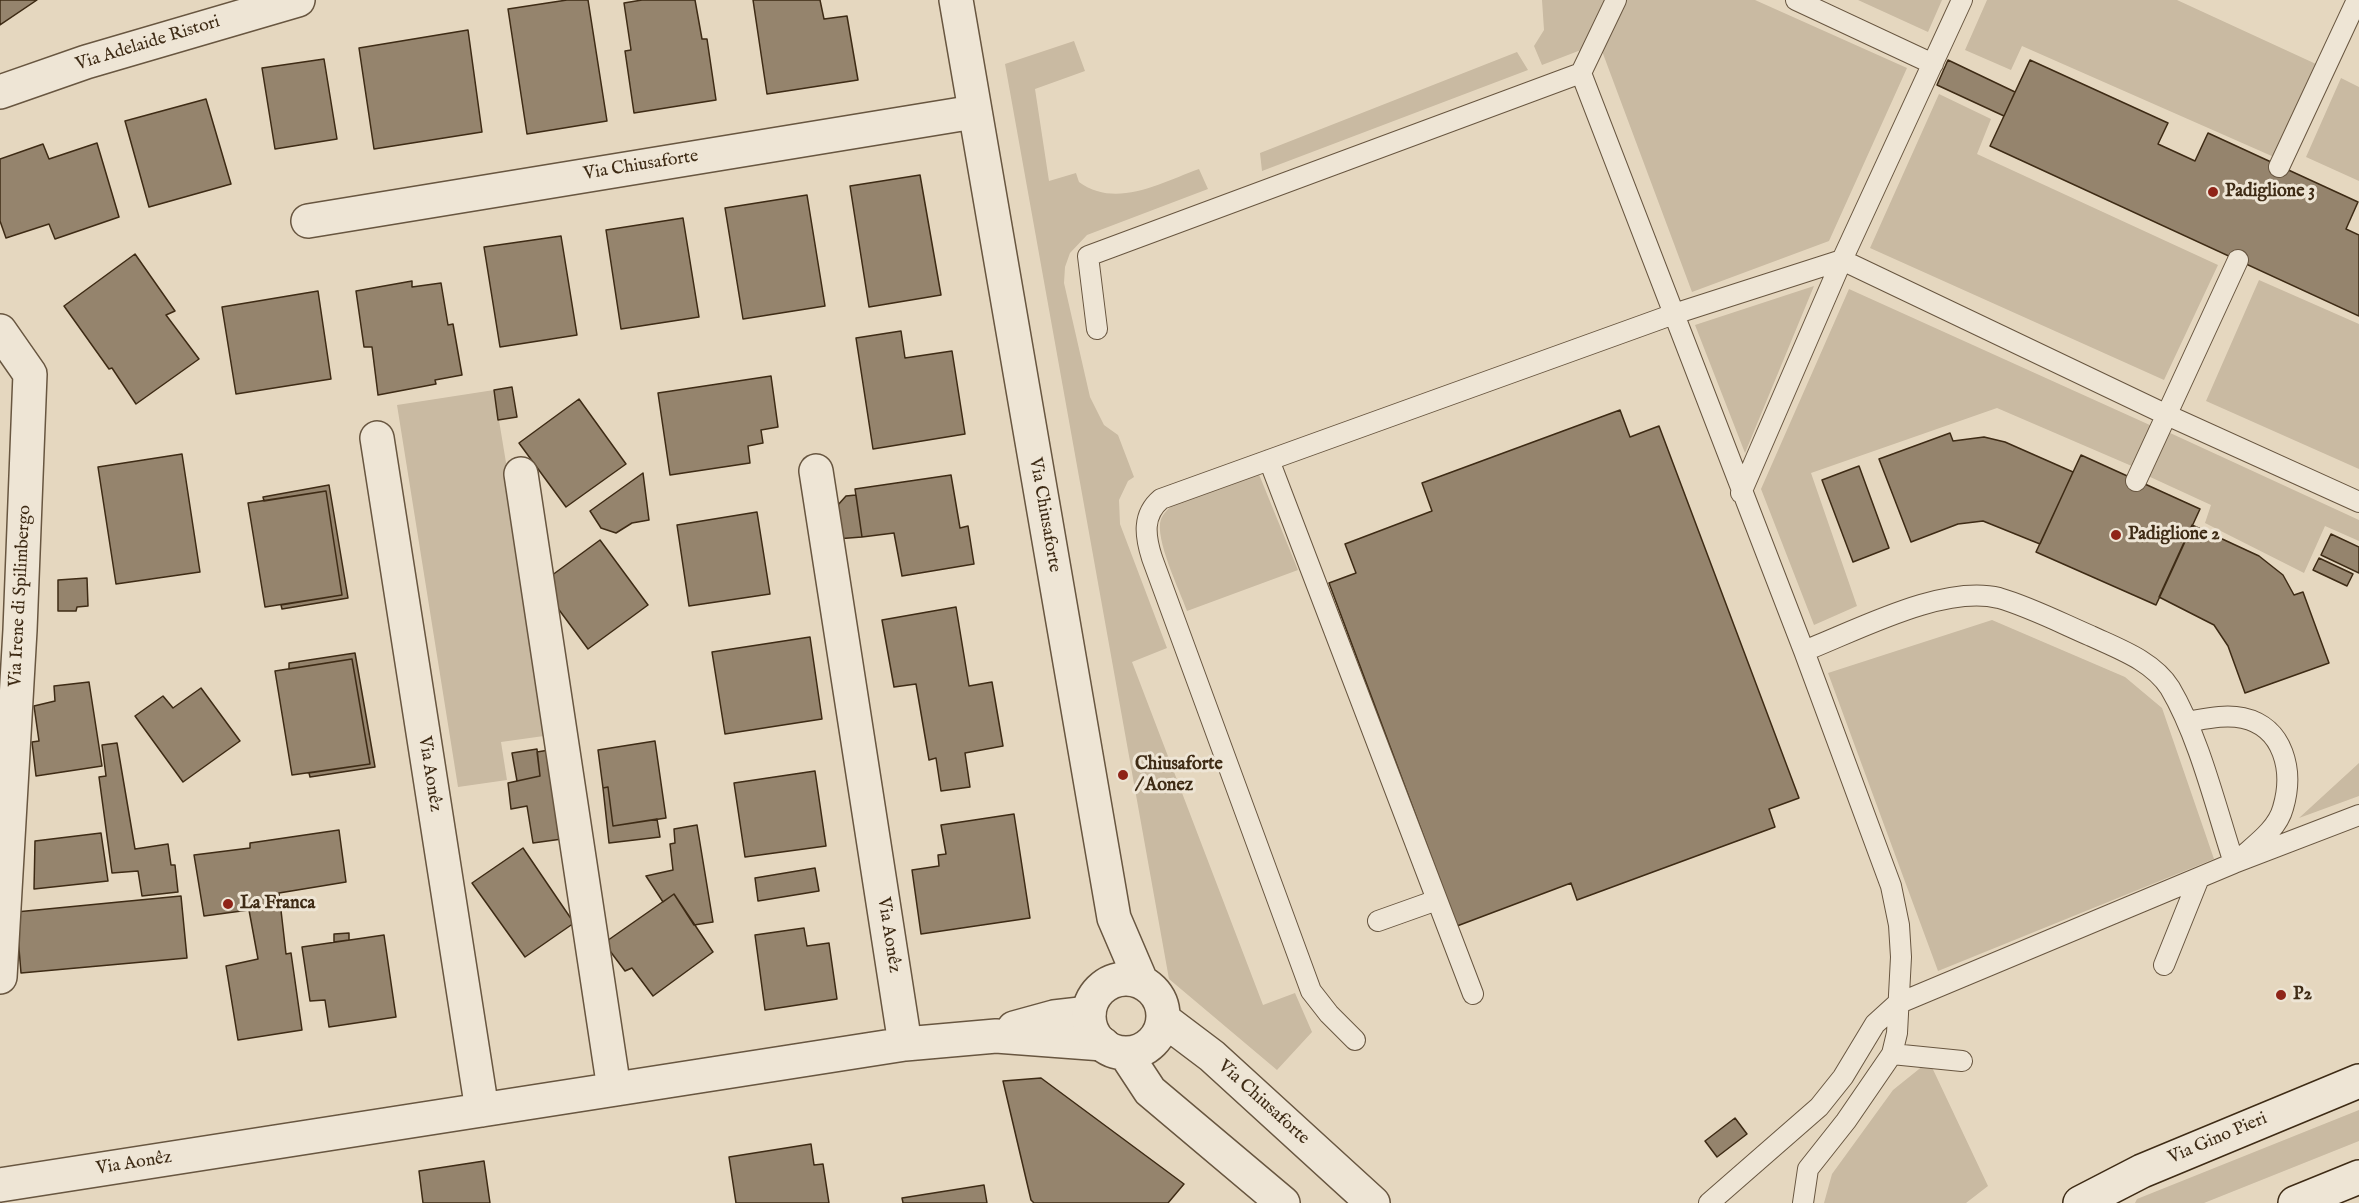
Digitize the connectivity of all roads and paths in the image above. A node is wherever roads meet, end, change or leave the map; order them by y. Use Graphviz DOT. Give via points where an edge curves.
graph roads {
  1 [pos="298,0"];
  2 [pos="956,0"];
  3 [pos="1616,0"];
  4 [pos="1796,0"];
  5 [pos="1962,0"];
  6 [pos="2357,0"];
  7 [pos="1933,64"];
  8 [pos="1581,73"];
  9 [pos="0,93"];
  10 [pos="974,112"];
  11 [pos="2279,167"];
  12 [pos="308,221"];
  13 [pos="1842,260"];
  14 [pos="2238,260"];
  15 [pos="1674,314"];
  16 [pos="1097,329"];
  17 [pos="0,331"];
  18 [pos="2167,415"];
  19 [pos="377,438"];
  20 [pos="1269,460"];
  21 [pos="816,471"];
  22 [pos="521,474"];
  23 [pos="2136,481"];
  24 [pos="1741,493"];
  25 [pos="2359,502"];
  26 [pos="1804,651"];
  27 [pos="2187,722"];
  28 [pos="2359,815"];
  29 [pos="2234,863"];
  30 [pos="2199,878"];
  31 [pos="1437,900"];
  32 [pos="1114,918"];
  33 [pos="1377,921"];
  34 [pos="2164,965"];
  35 [pos="0,977"];
  36 [pos="1141,981"];
  37 [pos="1473,994"];
  38 [pos="1094,1002"];
  39 [pos="1898,1004"];
  40 [pos="1163,1019"];
  41 [pos="996,1036"];
  42 [pos="1355,1040"];
  43 [pos="905,1044"];
  44 [pos="1114,1049"];
  45 [pos="1892,1054"];
  46 [pos="1962,1061"];
  47 [pos="2359,1081"];
  48 [pos="614,1089"];
  49 [pos="482,1110"];
  50 [pos="2357,1184"];
  51 [pos="0,1185"];
  52 [pos="1360,1199"];
  53 [pos="1283,1203"];
  54 [pos="1709,1203"];
  55 [pos="1803,1203"];
  56 [pos="2081,1203"];
  57 [pos="2295,1203"];
  1 -- 9 [label="street, Via Adelaide Ristori" via="86,62"];
  2 -- 10 [label="street, Via Chiusaforte"];
  3 -- 8 [label="lane"];
  4 -- 7 [label="lane"];
  5 -- 7 [label="lane"];
  6 -- 11 [label="lane"];
  7 -- 13 [label="lane"];
  8 -- 15 [label="lane"];
  8 -- 16 [label="lane" via="1088,256"];
  10 -- 12 [label="street, Via Chiusaforte"];
  10 -- 32 [label="street, Via Chiusaforte"];
  13 -- 15 [label="lane"];
  13 -- 18 [label="lane"];
  13 -- 24 [label="lane"];
  14 -- 18 [label="lane"];
  15 -- 20 [label="lane"];
  15 -- 24 [label="lane"];
  17 -- 35 [label="street, Via Irene di Spilimbergo" via="30,374"];
  18 -- 23 [label="lane"];
  18 -- 25 [label="lane"];
  19 -- 49 [label="street, Via Aonêz"];
  20 -- 31 [label="lane"];
  20 -- 42 [label="lane" via="1161,499 1148,516 1147,542 1311,992"];
  21 -- 43 [label="street, Via Aonêz"];
  22 -- 48 [label="street"];
  24 -- 26 [label="lane"];
  26 -- 27 [label="lane" via="1927,603 1959,597 1997,598 2128,653 2150,667 2169,686"];
  26 -- 39 [label="lane" via="1891,886 1901,957"];
  27 -- 29 [label="lane"];
  27 -- 29 [label="lane" via="2220,716 2243,718 2273,733 2286,763 2283,809 2262,840"];
  28 -- 29 [label="lane"];
  29 -- 30 [label="lane"];
  30 -- 34 [label="lane"];
  30 -- 39 [label="lane"];
  31 -- 33 [label="lane"];
  31 -- 37 [label="lane"];
  32 -- 36 [label="street, Via Chiusaforte"];
  32 -- 38 [label="street, Via Chiusaforte" via="1106,967"];
  36 -- 38 [label="street" via="1119,979 1109,983"];
  36 -- 40 [label="street, Via Chiusaforte" via="1156,993"];
  38 -- 41 [label="street, Via Aonêz"];
  38 -- 44 [label="street" via="1090,1025"];
  39 -- 45 [label="lane"];
  39 -- 54 [label="lane" via="1875,1024 1843,1077 1819,1107"];
  40 -- 44 [label="street" via="1149,1046"];
  40 -- 52 [label="street, Via Chiusaforte" via="1212,1056"];
  41 -- 43 [label="street, Via Aonêz"];
  41 -- 44 [label="street, Via Aonêz"];
  43 -- 48 [label="street, Via Aonêz"];
  44 -- 53 [label="street" via="1150,1090"];
  45 -- 46 [label="lane"];
  45 -- 55 [label="lane" via="1808,1169"];
  47 -- 56 [label="street, Via Gino Pieri" via="2142,1171"];
  48 -- 49 [label="street, Via Aonêz"];
  49 -- 51 [label="street, Via Aonêz"];
  50 -- 57 [label="street"];
}
